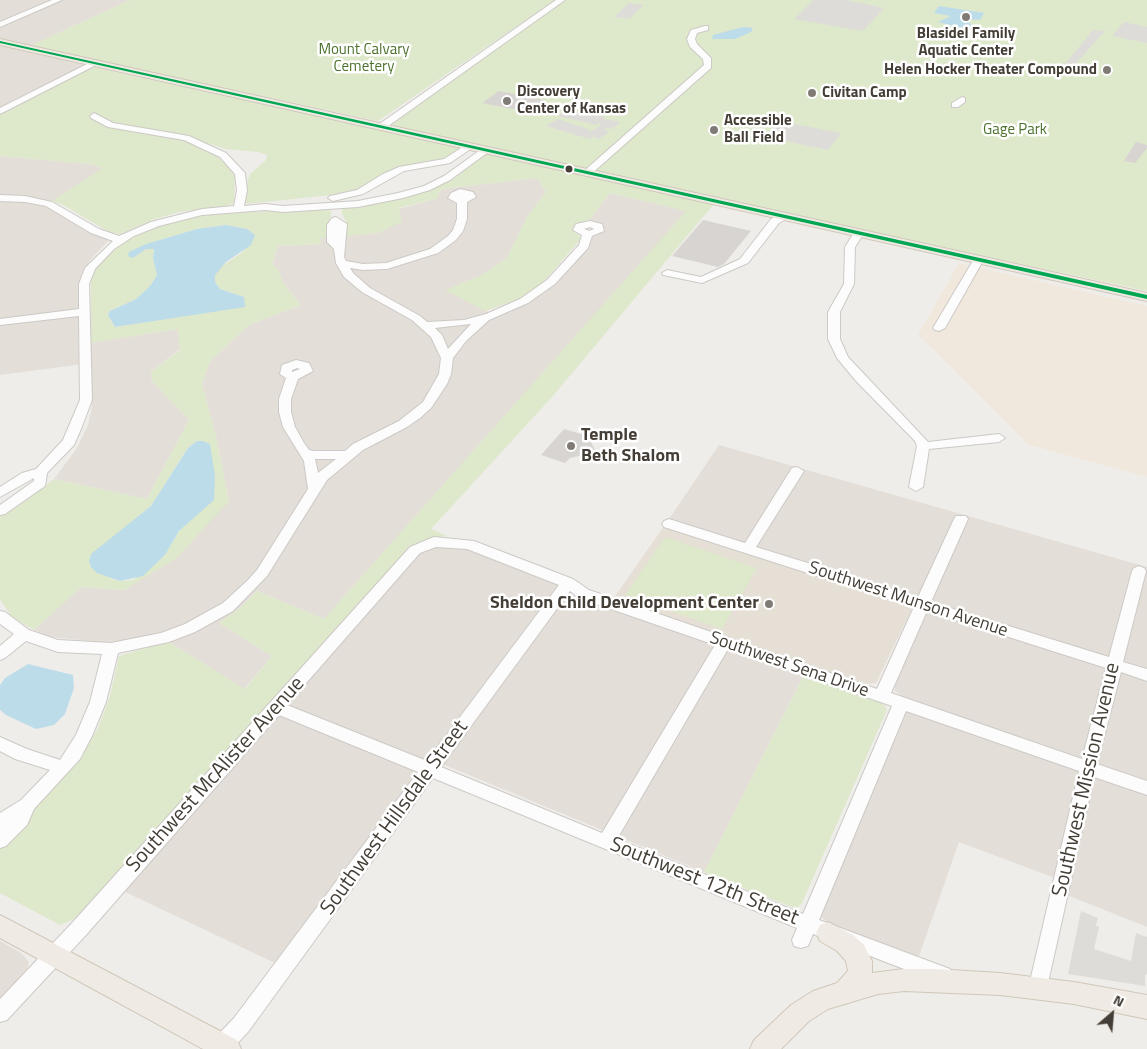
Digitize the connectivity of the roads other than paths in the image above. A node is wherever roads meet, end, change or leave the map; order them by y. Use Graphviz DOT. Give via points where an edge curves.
graph roads {
  1 [pos="58,0"];
  2 [pos="561,0"];
  3 [pos="0,25"];
  4 [pos="705,28"];
  5 [pos="1,43"];
  6 [pos="96,63"];
  7 [pos="0,111"];
  8 [pos="94,116"];
  9 [pos="380,126"];
  10 [pos="469,146"];
  11 [pos="486,150"];
  12 [pos="587,173"];
  13 [pos="0,198"];
  14 [pos="462,201"];
  15 [pos="336,202"];
  16 [pos="239,209"];
  17 [pos="784,216"];
  18 [pos="859,233"];
  19 [pos="588,234"];
  20 [pos="120,240"];
  21 [pos="979,259"];
  22 [pos="341,263"];
  23 [pos="387,266"];
  24 [pos="667,273"];
  25 [pos="370,283"];
  26 [pos="1147,297"];
  27 [pos="84,312"];
  28 [pos="490,316"];
  29 [pos="0,322"];
  30 [pos="427,326"];
  31 [pos="939,328"];
  32 [pos="447,358"];
  33 [pos="293,376"];
  34 [pos="999,438"];
  35 [pos="923,446"];
  36 [pos="305,453"];
  37 [pos="347,456"];
  38 [pos="797,471"];
  39 [pos="41,472"];
  40 [pos="916,487"];
  41 [pos="314,489"];
  42 [pos="0,493"];
  43 [pos="0,511"];
  44 [pos="961,519"];
  45 [pos="669,524"];
  46 [pos="434,542"];
  47 [pos="748,549"];
  48 [pos="1139,570"];
  49 [pos="568,584"];
  50 [pos="923,604"];
  51 [pos="0,616"];
  52 [pos="24,634"];
  53 [pos="724,643"];
  54 [pos="111,649"];
  55 [pos="0,654"];
  56 [pos="1114,665"];
  57 [pos="1147,675"];
  58 [pos="881,697"];
  59 [pos="901,703"];
  60 [pos="276,707"];
  61 [pos="0,743"];
  62 [pos="63,768"];
  63 [pos="1088,768"];
  64 [pos="430,770"];
  65 [pos="1147,788"];
  66 [pos="28,805"];
  67 [pos="0,824"];
  68 [pos="0,841"];
  69 [pos="606,842"];
  70 [pos="0,926"];
  71 [pos="812,932"];
  72 [pos="54,956"];
  73 [pos="968,982"];
  74 [pos="1038,990"];
  75 [pos="846,991"];
  76 [pos="1147,1006"];
  77 [pos="0,1013"];
  78 [pos="222,1048"];
  79 [pos="763,1049"];
  1 -- 3 [label="street"];
  2 -- 9 [label="street"];
  4 -- 12 [label="street" via="694,32 691,38 693,45 707,58 708,66"];
  5 -- 6 [label="main road"];
  6 -- 7 [label="street"];
  6 -- 9 [label="main road"];
  8 -- 16 [label="street" via="111,125 186,138 223,155 240,173"];
  9 -- 10 [label="main road"];
  10 -- 11 [label="main road"];
  10 -- 15 [label="street" via="447,161 402,169"];
  11 -- 12 [label="main road"];
  11 -- 15 [label="street" via="455,174 427,188 372,202"];
  12 -- 17 [label="main road"];
  13 -- 20 [label="street" via="49,204 95,231"];
  14 -- 23 [label="street" via="461,225 452,238 427,254"];
  15 -- 16 [label="street" via="283,209"];
  15 -- 22 [label="street" via="336,220 331,233 332,242 339,248"];
  16 -- 20 [label="street" via="178,217"];
  17 -- 18 [label="main road"];
  17 -- 24 [label="street" via="775,221 744,261 702,280"];
  18 -- 21 [label="main road"];
  18 -- 35 [label="street" via="850,247 849,284 834,312 834,339 860,378 921,440"];
  19 -- 28 [label="street" via="584,246 542,290"];
  20 -- 27 [label="street" via="103,252 86,276"];
  21 -- 26 [label="main road"];
  21 -- 31 [label="street"];
  22 -- 23 [label="street" via="363,267"];
  22 -- 25 [label="street" via="348,275"];
  23 -- 25 [label="street"];
  25 -- 30 [label="street"];
  27 -- 29 [label="street"];
  27 -- 39 [label="street" via="86,400 69,442"];
  28 -- 30 [label="street" via="451,325"];
  28 -- 32 [label="street" via="462,339"];
  30 -- 32 [label="street" via="439,340"];
  32 -- 37 [label="street" via="441,384 426,405 403,424"];
  33 -- 36 [label="street" via="285,399 285,412 289,427"];
  34 -- 35 [label="street"];
  35 -- 40 [label="street"];
  36 -- 37 [label="street"];
  36 -- 41 [label="street" via="310,461"];
  37 -- 41 [label="street" via="322,477"];
  38 -- 47 [label="street"];
  39 -- 42 [label="street" via="27,476"];
  39 -- 43 [label="street" via="40,483"];
  41 -- 54 [label="street" via="262,573 228,607 164,638"];
  44 -- 50 [label="street"];
  45 -- 47 [label="street, Southwest Munson Avenue"];
  46 -- 49 [label="street, Southwest Sena Drive" via="469,544"];
  46 -- 60 [label="street, Southwest McAlister Avenue" via="414,550"];
  47 -- 50 [label="street, Southwest Munson Avenue"];
  48 -- 56 [label="street, Southwest Mission Avenue"];
  49 -- 53 [label="street, Southwest Sena Drive" via="584,594"];
  49 -- 64 [label="street, Southwest Hillsdale Street"];
  50 -- 56 [label="street, Southwest Munson Avenue"];
  50 -- 58 [label="street"];
  51 -- 52 [label="street"];
  52 -- 54 [label="street" via="58,646"];
  52 -- 55 [label="street"];
  53 -- 58 [label="street, Southwest Sena Drive"];
  53 -- 69 [label="street"];
  54 -- 62 [label="street" via="91,721"];
  56 -- 57 [label="street, Southwest Munson Avenue"];
  56 -- 63 [label="street, Southwest Mission Avenue"];
  58 -- 59 [label="street, Southwest Sena Drive"];
  59 -- 63 [label="street, Southwest Sena Drive"];
  59 -- 71 [label="street"];
  60 -- 64 [label="street, Southwest 12th Street"];
  60 -- 72 [label="street, Southwest McAlister Avenue"];
  61 -- 62 [label="street"];
  62 -- 66 [label="street"];
  63 -- 65 [label="street, Southwest Sena Drive"];
  63 -- 74 [label="street, Southwest Mission Avenue"];
  64 -- 69 [label="street, Southwest 12th Street"];
  64 -- 78 [label="street, Southwest Hillsdale Street"];
  66 -- 67 [label="street"];
  66 -- 68 [label="street" via="20,820"];
  69 -- 71 [label="street, Southwest 12th Street"];
  70 -- 72 [label="main road"];
  71 -- 73 [label="street, Southwest 12th Street" via="862,944"];
  71 -- 75 [label="main road" via="845,943 860,961 858,976"];
  72 -- 77 [label="street, Southwest McAlister Avenue"];
  72 -- 78 [label="main road"];
  73 -- 74 [label="main road, Southwest 12th Street"];
  73 -- 75 [label="main road" via="904,980"];
  74 -- 76 [label="main road, Southwest 12th Street"];
  75 -- 79 [label="main road" via="822,999 800,1013"];
}
